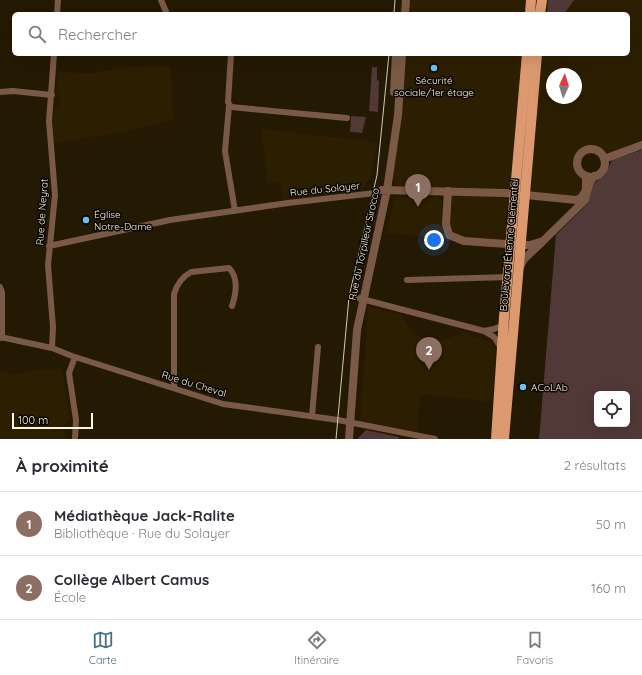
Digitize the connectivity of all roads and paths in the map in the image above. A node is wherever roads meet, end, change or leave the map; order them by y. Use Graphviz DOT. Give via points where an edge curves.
graph roads {
  1 [pos="58,0"];
  2 [pos="161,0"];
  3 [pos="401,0"];
  4 [pos="406,0"];
  5 [pos="531,0"];
  6 [pos="542,0"];
  7 [pos="57,12"];
  8 [pos="166,12"];
  9 [pos="400,12"];
  10 [pos="405,12"];
  11 [pos="530,12"];
  12 [pos="540,12"];
  13 [pos="54,56"];
  14 [pos="231,56"];
  15 [pos="396,56"];
  16 [pos="402,56"];
  17 [pos="527,56"];
  18 [pos="537,56"];
  19 [pos="0,92"];
  20 [pos="52,95"];
  21 [pos="229,106"];
  22 [pos="347,118"];
  23 [pos="642,145"];
  24 [pos="604,159"];
  25 [pos="590,176"];
  26 [pos="385,190"];
  27 [pos="448,191"];
  28 [pos="520,195"];
  29 [pos="572,200"];
  30 [pos="235,211"];
  31 [pos="571,214"];
  32 [pos="543,241"];
  33 [pos="516,244"];
  34 [pos="49,246"];
  35 [pos="519,270"];
  36 [pos="508,278"];
  37 [pos="407,280"];
  38 [pos="0,287"];
  39 [pos="360,299"];
  40 [pos="232,306"];
  41 [pos="504,325"];
  42 [pos="484,331"];
  43 [pos="1,337"];
  44 [pos="318,347"];
  45 [pos="52,348"];
  46 [pos="502,348"];
  47 [pos="75,357"];
  48 [pos="174,388"];
  49 [pos="312,416"];
  50 [pos="348,422"];
  51 [pos="75,439"];
  52 [pos="344,439"];
  53 [pos="348,439"];
  54 [pos="435,439"];
  55 [pos="496,439"];
  56 [pos="504,439"];
  1 -- 7 [label="street"];
  2 -- 8 [label="street"];
  3 -- 9 [label="street"];
  4 -- 10 [label="street"];
  5 -- 11 [label="main road"];
  6 -- 12 [label="main road"];
  13 -- 20 [label="street, Rue de Neyrat"];
  14 -- 21 [label="street"];
  15 -- 26 [label="street, Rue du Torpilleur Sirocco"];
  16 -- 26 [label="street, Rue du Torpilleur Sirocco" via="398,115"];
  17 -- 28 [label="main road, Boulevard Étienne Clémentel"];
  18 -- 28 [label="main road, Boulevard Étienne Clémentel"];
  19 -- 20 [label="street"];
  20 -- 34 [label="street, Rue de Neyrat" via="49,121 55,195"];
  21 -- 22 [label="street"];
  21 -- 30 [label="street" via="225,151"];
  23 -- 24 [label="street"];
  24 -- 25 [label="street" via="600,173"];
  24 -- 25 [label="street" via="592,149 580,154 577,166"];
  25 -- 29 [label="street" via="584,195"];
  25 -- 31 [label="street" via="586,200"];
  26 -- 27 [label="street, Rue du Solayer"];
  26 -- 30 [label="street, Rue du Solayer"];
  26 -- 39 [label="street, Rue du Torpilleur Sirocco"];
  27 -- 28 [label="street, Rue du Solayer"];
  27 -- 33 [label="street" via="446,224 449,235 464,241"];
  28 -- 29 [label="street, Rue du Solayer"];
  28 -- 33 [label="main road, Boulevard Étienne Clémentel"];
  29 -- 31 [label="street" via="575,206"];
  30 -- 34 [label="street, Rue du Solayer" via="170,220"];
  31 -- 32 [label="street"];
  32 -- 33 [label="street" via="530,245"];
  32 -- 35 [label="street" via="524,259"];
  33 -- 35 [label="main road, Boulevard Étienne Clémentel"];
  33 -- 36 [label="main road, Boulevard Étienne Clémentel"];
  34 -- 45 [label="street, Rue de Neyrat"];
  35 -- 56 [label="main road, Boulevard Étienne Clémentel"];
  36 -- 37 [label="street"];
  36 -- 41 [label="main road, Boulevard Étienne Clémentel"];
  38 -- 43 [label="street"];
  39 -- 42 [label="street"];
  39 -- 50 [label="street, Rue du Torpilleur Sirocco"];
  40 -- 48 [label="street" via="236,294 234,272 229,268 191,272 176,285"];
  41 -- 42 [label="street"];
  41 -- 46 [label="main road, Boulevard Étienne Clémentel"];
  42 -- 46 [label="street"];
  43 -- 45 [label="street, Rue du Cheval"];
  44 -- 49 [label="street"];
  45 -- 47 [label="street, Rue du Cheval"];
  46 -- 55 [label="main road, Boulevard Étienne Clémentel"];
  47 -- 48 [label="street, Rue du Cheval"];
  47 -- 51 [label="street" via="69,373 76,420"];
  48 -- 49 [label="street, Rue du Cheval" via="223,404"];
  49 -- 50 [label="street, Rue du Cheval"];
  50 -- 52 [label="street, Rue du Torpilleur Sirocco"];
  50 -- 53 [label="street, Rue du Torpilleur Sirocco"];
  50 -- 54 [label="street, Rue du Cheval"];
}
